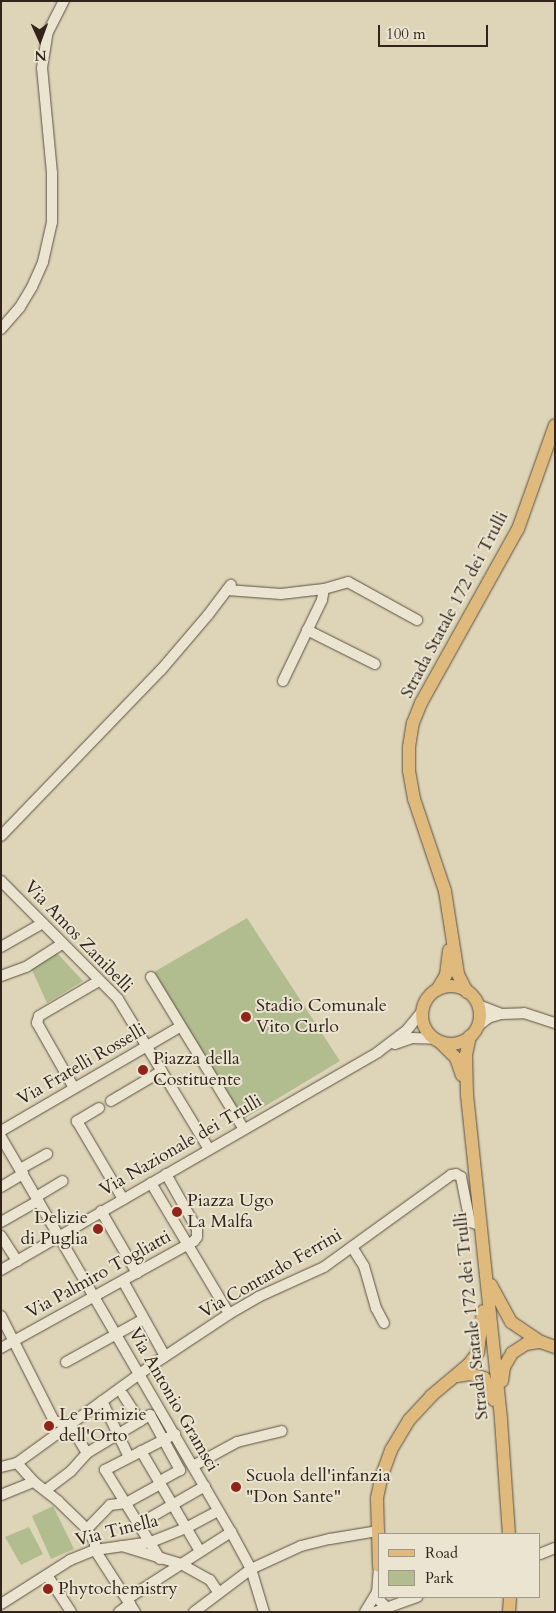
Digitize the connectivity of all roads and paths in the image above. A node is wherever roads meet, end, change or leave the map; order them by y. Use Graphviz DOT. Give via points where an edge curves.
graph roads {
  1 [pos="64,1"];
  2 [pos="1,330"];
  3 [pos="555,425"];
  4 [pos="324,589"];
  5 [pos="417,620"];
  6 [pos="308,630"];
  7 [pos="375,664"];
  8 [pos="283,681"];
  9 [pos="1,836"];
  10 [pos="1,881"];
  11 [pos="450,920"];
  12 [pos="43,923"];
  13 [pos="62,944"];
  14 [pos="1,947"];
  15 [pos="1,976"];
  16 [pos="150,977"];
  17 [pos="99,981"];
  18 [pos="437,990"];
  19 [pos="467,992"];
  20 [pos="478,1005"];
  21 [pos="423,1010"];
  22 [pos="501,1014"];
  23 [pos="555,1023"];
  24 [pos="180,1027"];
  25 [pos="474,1031"];
  26 [pos="438,1040"];
  27 [pos="148,1046"];
  28 [pos="378,1052"];
  29 [pos="162,1071"];
  30 [pos="74,1088"];
  31 [pos="467,1095"];
  32 [pos="111,1101"];
  33 [pos="98,1108"];
  34 [pos="243,1128"];
  35 [pos="1,1131"];
  36 [pos="1,1137"];
  37 [pos="209,1148"];
  38 [pos="5,1150"];
  39 [pos="46,1154"];
  40 [pos="21,1172"];
  41 [pos="166,1174"];
  42 [pos="63,1181"];
  43 [pos="151,1183"];
  44 [pos="1,1187"];
  45 [pos="37,1199"];
  46 [pos="123,1199"];
  47 [pos="101,1211"];
  48 [pos="1,1222"];
  49 [pos="480,1225"];
  50 [pos="1,1236"];
  51 [pos="58,1236"];
  52 [pos="187,1245"];
  53 [pos="352,1247"];
  54 [pos="17,1261"];
  55 [pos="1,1270"];
  56 [pos="137,1273"];
  57 [pos="486,1273"];
  58 [pos="123,1281"];
  59 [pos="94,1298"];
  60 [pos="229,1314"];
  61 [pos="1,1316"];
  62 [pos="140,1321"];
  63 [pos="384,1323"];
  64 [pos="116,1334"];
  65 [pos="14,1341"];
  66 [pos="541,1342"];
  67 [pos="1,1348"];
  68 [pos="555,1348"];
  69 [pos="165,1356"];
  70 [pos="66,1362"];
  71 [pos="141,1375"];
  72 [pos="457,1376"];
  73 [pos="124,1395"];
  74 [pos="499,1398"];
  75 [pos="102,1401"];
  76 [pos="501,1420"];
  77 [pos="140,1421"];
  78 [pos="70,1426"];
  79 [pos="282,1431"];
  80 [pos="118,1434"];
  81 [pos="175,1434"];
  82 [pos="163,1440"];
  83 [pos="141,1451"];
  84 [pos="88,1453"];
  85 [pos="129,1457"];
  86 [pos="17,1463"];
  87 [pos="193,1466"];
  88 [pos="1,1467"];
  89 [pos="162,1481"];
  90 [pos="34,1482"];
  91 [pos="205,1486"];
  92 [pos="46,1490"];
  93 [pos="1,1495"];
  94 [pos="126,1503"];
  95 [pos="173,1504"];
  96 [pos="218,1511"];
  97 [pos="139,1524"];
  98 [pos="186,1528"];
  99 [pos="87,1529"];
  100 [pos="378,1531"];
  101 [pos="231,1532"];
  102 [pos="509,1533"];
  103 [pos="151,1542"];
  104 [pos="121,1546"];
  105 [pos="555,1548"];
  106 [pos="95,1550"];
  107 [pos="200,1551"];
  108 [pos="541,1554"];
  109 [pos="160,1559"];
  110 [pos="181,1564"];
  111 [pos="251,1570"];
  112 [pos="47,1576"];
  113 [pos="378,1584"];
  114 [pos="218,1592"];
  115 [pos="377,1592"];
  116 [pos="378,1595"];
  117 [pos="411,1598"];
  118 [pos="510,1598"];
  119 [pos="388,1602"];
  120 [pos="1,1604"];
  121 [pos="130,1605"];
  122 [pos="71,1612"];
  123 [pos="119,1612"];
  124 [pos="194,1612"];
  125 [pos="264,1612"];
  126 [pos="365,1612"];
  127 [pos="375,1612"];
  128 [pos="509,1612"];
  1 -- 2 [label="street" via="48,32 42,68 52,173 52,222 32,287 20,308"];
  3 -- 11 [label="main road, Strada Statale 172 dei Trulli" via="518,529 413,723 409,771 414,799 446,891"];
  4 -- 5 [label="street" via="348,582"];
  4 -- 6 [label="street"];
  4 -- 9 [label="street" via="281,594 229,587 161,670"];
  6 -- 7 [label="street"];
  6 -- 8 [label="street"];
  10 -- 12 [label="street, Via Amos Zanibelli"];
  11 -- 18 [label="main road, Strada Statale 172 dei Trulli" via="448,968"];
  11 -- 19 [label="main road, Strada Statale 172 dei Trulli" via="458,974"];
  12 -- 13 [label="street, Via Amos Zanibelli"];
  12 -- 14 [label="street"];
  13 -- 15 [label="street" via="26,967"];
  13 -- 17 [label="street, Via Amos Zanibelli"];
  16 -- 24 [label="street"];
  17 -- 27 [label="street, Via Amos Zanibelli" via="118,999"];
  17 -- 30 [label="street" via="39,1016 37,1023"];
  18 -- 19 [label="main road" via="456,987"];
  18 -- 21 [label="main road, Strada Statale 172 dei Trulli" via="427,999"];
  19 -- 20 [label="main road, Strada Statale 172 dei Trulli"];
  20 -- 22 [label="street"];
  20 -- 25 [label="main road, Strada Statale 172 dei Trulli" via="480,1013"];
  21 -- 26 [label="main road, Strada Statale 172 dei Trulli" via="424,1023"];
  21 -- 28 [label="street, Via Nazionale dei Trulli" via="408,1030"];
  22 -- 23 [label="street" via="524,1013"];
  22 -- 25 [label="street" via="488,1018"];
  24 -- 27 [label="street, Via Fratelli Rosselli"];
  24 -- 34 [label="street"];
  25 -- 26 [label="main road" via="459,1042"];
  25 -- 31 [label="main road, Strada Statale 172 dei Trulli" via="466,1055"];
  26 -- 28 [label="street, Via Nazionale dei Trulli" via="412,1038"];
  26 -- 31 [label="main road, Strada Statale 172 dei Trulli" via="456,1058"];
  27 -- 29 [label="street"];
  27 -- 30 [label="street, Via Fratelli Rosselli"];
  28 -- 34 [label="street, Via Nazionale dei Trulli"];
  29 -- 32 [label="street"];
  29 -- 37 [label="street"];
  30 -- 35 [label="street, Via Fratelli Rosselli"];
  31 -- 49 [label="main road, Strada Statale 172 dei Trulli"];
  33 -- 46 [label="street" via="77,1121"];
  34 -- 37 [label="street, Via Nazionale dei Trulli"];
  36 -- 38 [label="street, Via Antonio Gramsci"];
  37 -- 41 [label="street, Via Nazionale dei Trulli"];
  38 -- 40 [label="street, Via Antonio Gramsci"];
  39 -- 40 [label="street"];
  40 -- 44 [label="street"];
  40 -- 45 [label="street, Via Antonio Gramsci"];
  41 -- 43 [label="street, Via Nazionale dei Trulli"];
  41 -- 52 [label="street" via="197,1228 197,1237"];
  42 -- 45 [label="street"];
  43 -- 46 [label="street, Via Nazionale dei Trulli"];
  43 -- 52 [label="street"];
  45 -- 48 [label="street"];
  45 -- 51 [label="street, Via Antonio Gramsci"];
  46 -- 47 [label="street, Via Nazionale dei Trulli"];
  47 -- 51 [label="street, Via Nazionale dei Trulli"];
  47 -- 56 [label="street"];
  49 -- 53 [label="street, Via Contardo Ferrini" via="470,1222 463,1182 456,1174"];
  49 -- 57 [label="main road, Strada Statale 172 dei Trulli"];
  50 -- 54 [label="street"];
  51 -- 54 [label="street, Via Nazionale dei Trulli"];
  51 -- 59 [label="street, Via Antonio Gramsci"];
  52 -- 56 [label="street, Via Palmiro Togliatti"];
  52 -- 60 [label="street"];
  53 -- 60 [label="street, Via Contardo Ferrini" via="324,1267"];
  53 -- 63 [label="street" via="364,1266 376,1308"];
  54 -- 55 [label="street, Via Nazionale dei Trulli"];
  56 -- 58 [label="street, Via Palmiro Togliatti"];
  57 -- 66 [label="main road" via="511,1322"];
  57 -- 72 [label="main road" via="478,1352"];
  57 -- 74 [label="main road, Strada Statale 172 dei Trulli"];
  58 -- 59 [label="street, Via Palmiro Togliatti"];
  58 -- 69 [label="street"];
  59 -- 64 [label="street, Via Antonio Gramsci"];
  59 -- 65 [label="street, Via Palmiro Togliatti"];
  60 -- 69 [label="street, Via Contardo Ferrini"];
  61 -- 65 [label="street"];
  62 -- 64 [label="street"];
  64 -- 70 [label="street"];
  64 -- 71 [label="street, Via Antonio Gramsci"];
  65 -- 67 [label="street, Via Palmiro Togliatti"];
  65 -- 78 [label="street" via="54,1421"];
  66 -- 68 [label="main road"];
  66 -- 74 [label="main road" via="526,1344 512,1353 504,1366"];
  69 -- 71 [label="street, Via Contardo Ferrini"];
  71 -- 75 [label="street, Via Contardo Ferrini"];
  71 -- 81 [label="street, Via Antonio Gramsci"];
  72 -- 76 [label="main road" via="470,1374 484,1378"];
  72 -- 100 [label="main road" via="431,1396 409,1420 391,1450 378,1498"];
  73 -- 77 [label="street"];
  74 -- 76 [label="main road, Strada Statale 172 dei Trulli"];
  75 -- 78 [label="street, Via Contardo Ferrini"];
  75 -- 80 [label="street"];
  76 -- 102 [label="main road, Strada Statale 172 dei Trulli"];
  77 -- 80 [label="street"];
  77 -- 82 [label="street, Via Antonio Gramsci" via="150,1416"];
  78 -- 84 [label="street"];
  78 -- 86 [label="street, Via Contardo Ferrini"];
  79 -- 87 [label="street" via="237,1442"];
  80 -- 84 [label="street"];
  80 -- 85 [label="street"];
  81 -- 82 [label="street"];
  81 -- 87 [label="street, Via Antonio Gramsci"];
  82 -- 83 [label="street"];
  82 -- 89 [label="street, Via Antonio Gramsci" via="180,1470"];
  83 -- 85 [label="street"];
  83 -- 89 [label="street"];
  84 -- 92 [label="street"];
  85 -- 94 [label="street" via="105,1470"];
  86 -- 88 [label="street, Via Contardo Ferrini"];
  86 -- 90 [label="street"];
  87 -- 91 [label="street, Via Antonio Gramsci"];
  89 -- 94 [label="street"];
  89 -- 95 [label="street"];
  90 -- 92 [label="street"];
  90 -- 93 [label="street"];
  91 -- 95 [label="street"];
  91 -- 96 [label="street, Via Antonio Gramsci"];
  92 -- 99 [label="street"];
  94 -- 97 [label="street"];
  94 -- 99 [label="street" via="110,1505"];
  95 -- 97 [label="street"];
  95 -- 98 [label="street"];
  96 -- 98 [label="street, Via Tinella"];
  96 -- 101 [label="street, Via Antonio Gramsci"];
  97 -- 103 [label="street"];
  98 -- 103 [label="street, Via Tinella"];
  98 -- 107 [label="street"];
  99 -- 106 [label="street" via="95,1542"];
  100 -- 111 [label="street" via="301,1546"];
  101 -- 107 [label="street"];
  101 -- 111 [label="street, Via Antonio Gramsci"];
  103 -- 104 [label="street, Via Tinella"];
  103 -- 109 [label="street"];
  104 -- 106 [label="street, Via Tinella"];
  104 -- 109 [label="street"];
  105 -- 108 [label="street"];
  106 -- 112 [label="street, Via Tinella" via="70,1560"];
  106 -- 121 [label="street"];
  107 -- 110 [label="street"];
  109 -- 110 [label="street"];
  110 -- 114 [label="street" via="210,1580"];
  110 -- 121 [label="street"];
  111 -- 114 [label="street"];
  111 -- 125 [label="street, Via Antonio Gramsci"];
  112 -- 120 [label="street, Via Tinella"];
  112 -- 122 [label="street"];
  113 -- 115 [label="street"];
  114 -- 124 [label="street"];
  115 -- 116 [label="street"];
  115 -- 126 [label="street"];
  117 -- 119 [label="street"];
  118 -- 128 [label="main road"];
  119 -- 127 [label="street"];
  121 -- 123 [label="street"];
}
